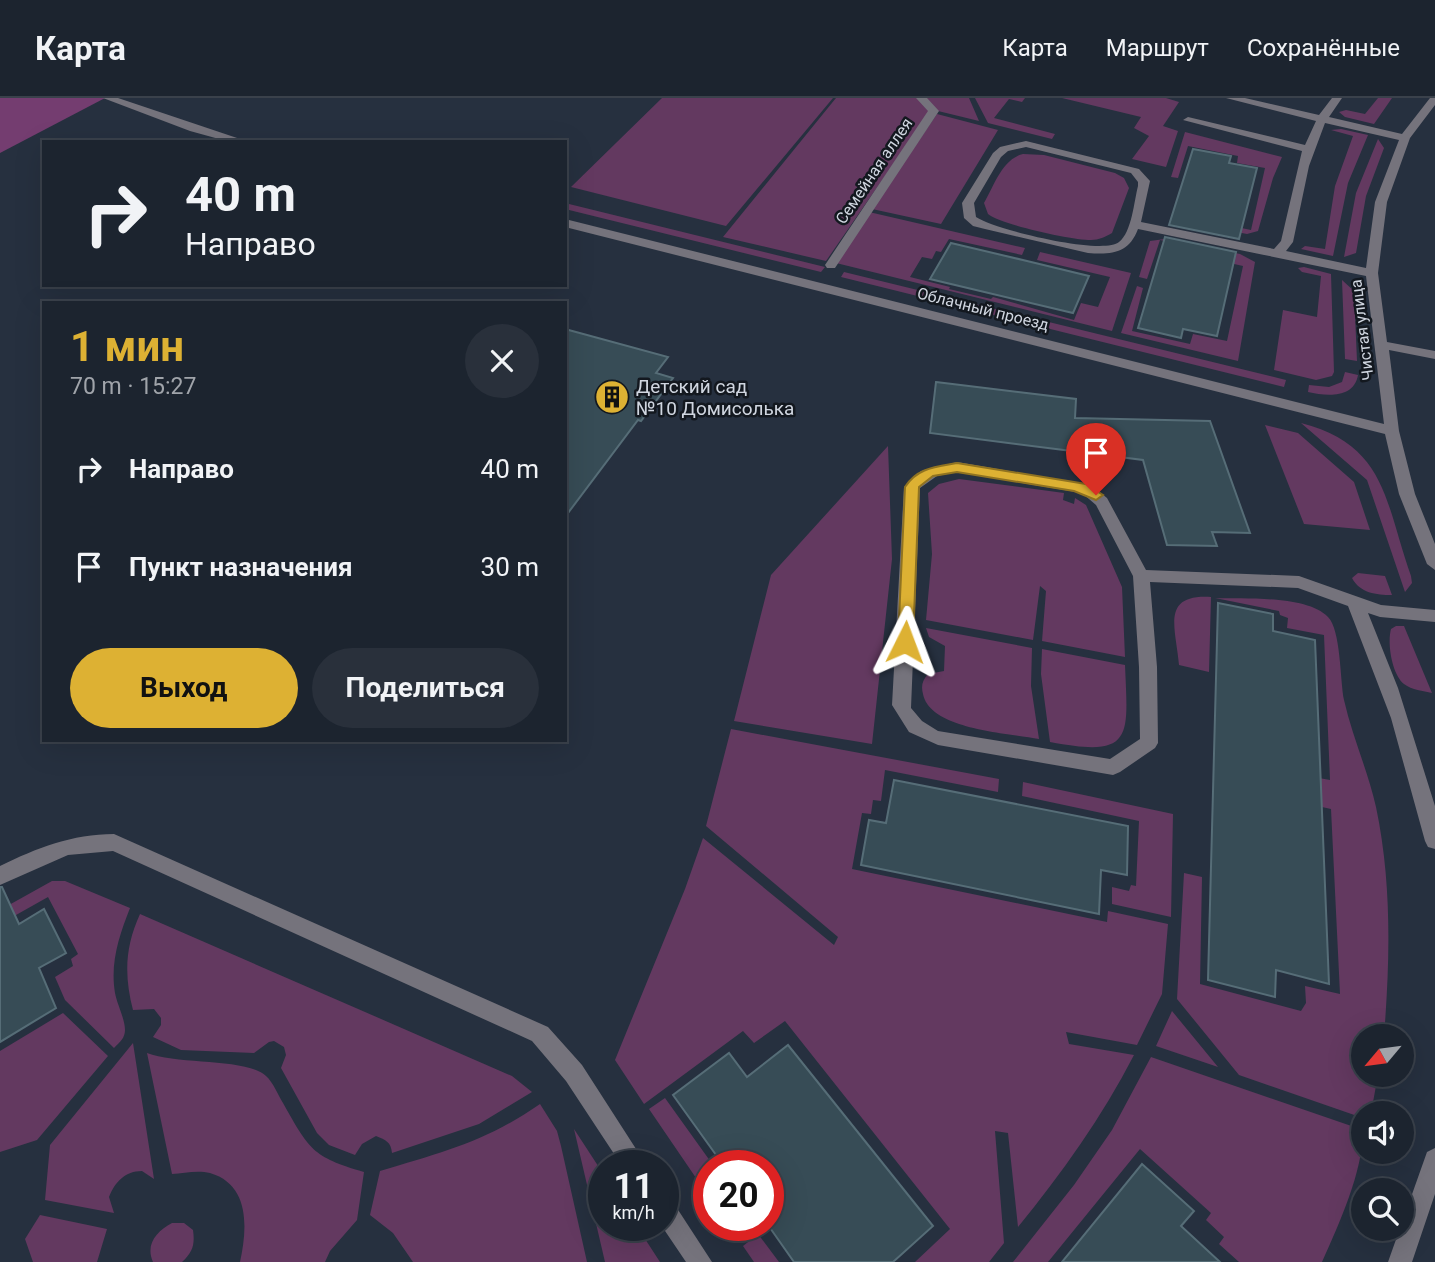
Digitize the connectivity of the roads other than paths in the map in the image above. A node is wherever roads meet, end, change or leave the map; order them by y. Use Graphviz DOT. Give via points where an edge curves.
graph roads {
  1 [pos="108,98"];
  2 [pos="921,98"];
  3 [pos="1231,98"];
  4 [pos="1337,98"];
  5 [pos="1433,102"];
  6 [pos="1188,120"];
  7 [pos="1321,120"];
  8 [pos="1405,138"];
  9 [pos="237,140"];
  10 [pos="1309,149"];
  11 [pos="567,224"];
  12 [pos="1133,224"];
  13 [pos="1277,253"];
  14 [pos="831,265"];
  15 [pos="1372,273"];
  16 [pos="1379,344"];
  17 [pos="1435,355"];
  18 [pos="1392,431"];
  19 [pos="1435,564"];
  20 [pos="1141,576"];
  21 [pos="1354,600"];
  22 [pos="1435,615"];
  23 [pos="1435,841"];
  24 [pos="0,876"];
  25 [pos="625,1150"];
  26 [pos="1435,1160"];
  27 [pos="679,1231"];
  28 [pos="700,1262"];
  29 [pos="1400,1262"];
  1 -- 9 [label="street"];
  2 -- 14 [label="street, Семейная аллея" via="934,111"];
  3 -- 7 [label="street"];
  4 -- 7 [label="street"];
  5 -- 8 [label="street, Чистая улица"];
  6 -- 10 [label="street"];
  7 -- 8 [label="street"];
  7 -- 10 [label="street"];
  8 -- 15 [label="street, Чистая улица" via="1381,202"];
  10 -- 13 [label="street" via="1287,242"];
  11 -- 18 [label="street, Облачный проезд"];
  12 -- 12 [label="street" via="1123,246 1085,248 977,223 970,218 968,203 998,155 1026,144 1135,171 1144,186"];
  12 -- 13 [label="street"];
  13 -- 15 [label="street"];
  15 -- 16 [label="street, Чистая улица"];
  16 -- 17 [label="street"];
  16 -- 18 [label="street, Чистая улица"];
  18 -- 19 [label="street, Чистая улица" via="1407,494"];
  20 -- 20 [label="street" via="1102,502 1086,489 957,467 917,479 912,487 901,705 906,716 913,726 938,738 1114,767 1149,743"];
  20 -- 21 [label="street" via="1299,582"];
  21 -- 22 [label="street" via="1380,611"];
  21 -- 23 [label="street" via="1411,754"];
  24 -- 25 [label="street" via="68,845 114,843 540,1034 574,1073"];
  26 -- 29 [label="street"];
  27 -- 28 [label="street"];
}
